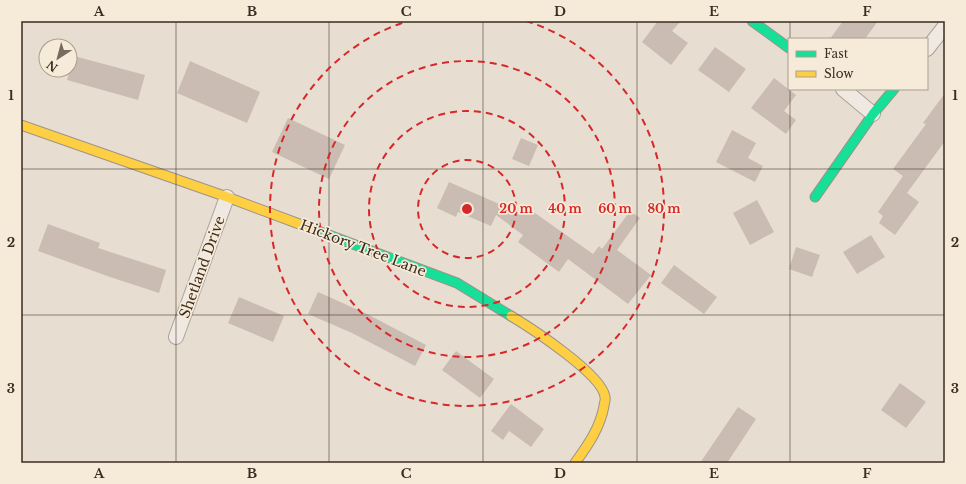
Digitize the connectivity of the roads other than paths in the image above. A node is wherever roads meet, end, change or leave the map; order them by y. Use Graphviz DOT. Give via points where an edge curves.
graph roads {
  1 [pos="752,21"];
  2 [pos="945,26"];
  3 [pos="788,47"];
  4 [pos="928,48"];
  5 [pos="844,90"];
  6 [pos="893,90"];
  7 [pos="873,114"];
  8 [pos="21,125"];
  9 [pos="227,197"];
  10 [pos="815,197"];
  11 [pos="176,337"];
  12 [pos="575,463"];
  1 -- 3 [label="street"];
  2 -- 4 [label="street"];
  5 -- 7 [label="street"];
  6 -- 7 [label="street"];
  7 -- 10 [label="street"];
  8 -- 9 [label="street, Hickory Tree Lane"];
  9 -- 11 [label="street, Shetland Drive"];
  9 -- 12 [label="street, Hickory Tree Lane" via="457,283 542,336 593,376 605,395 600,424"];
}
